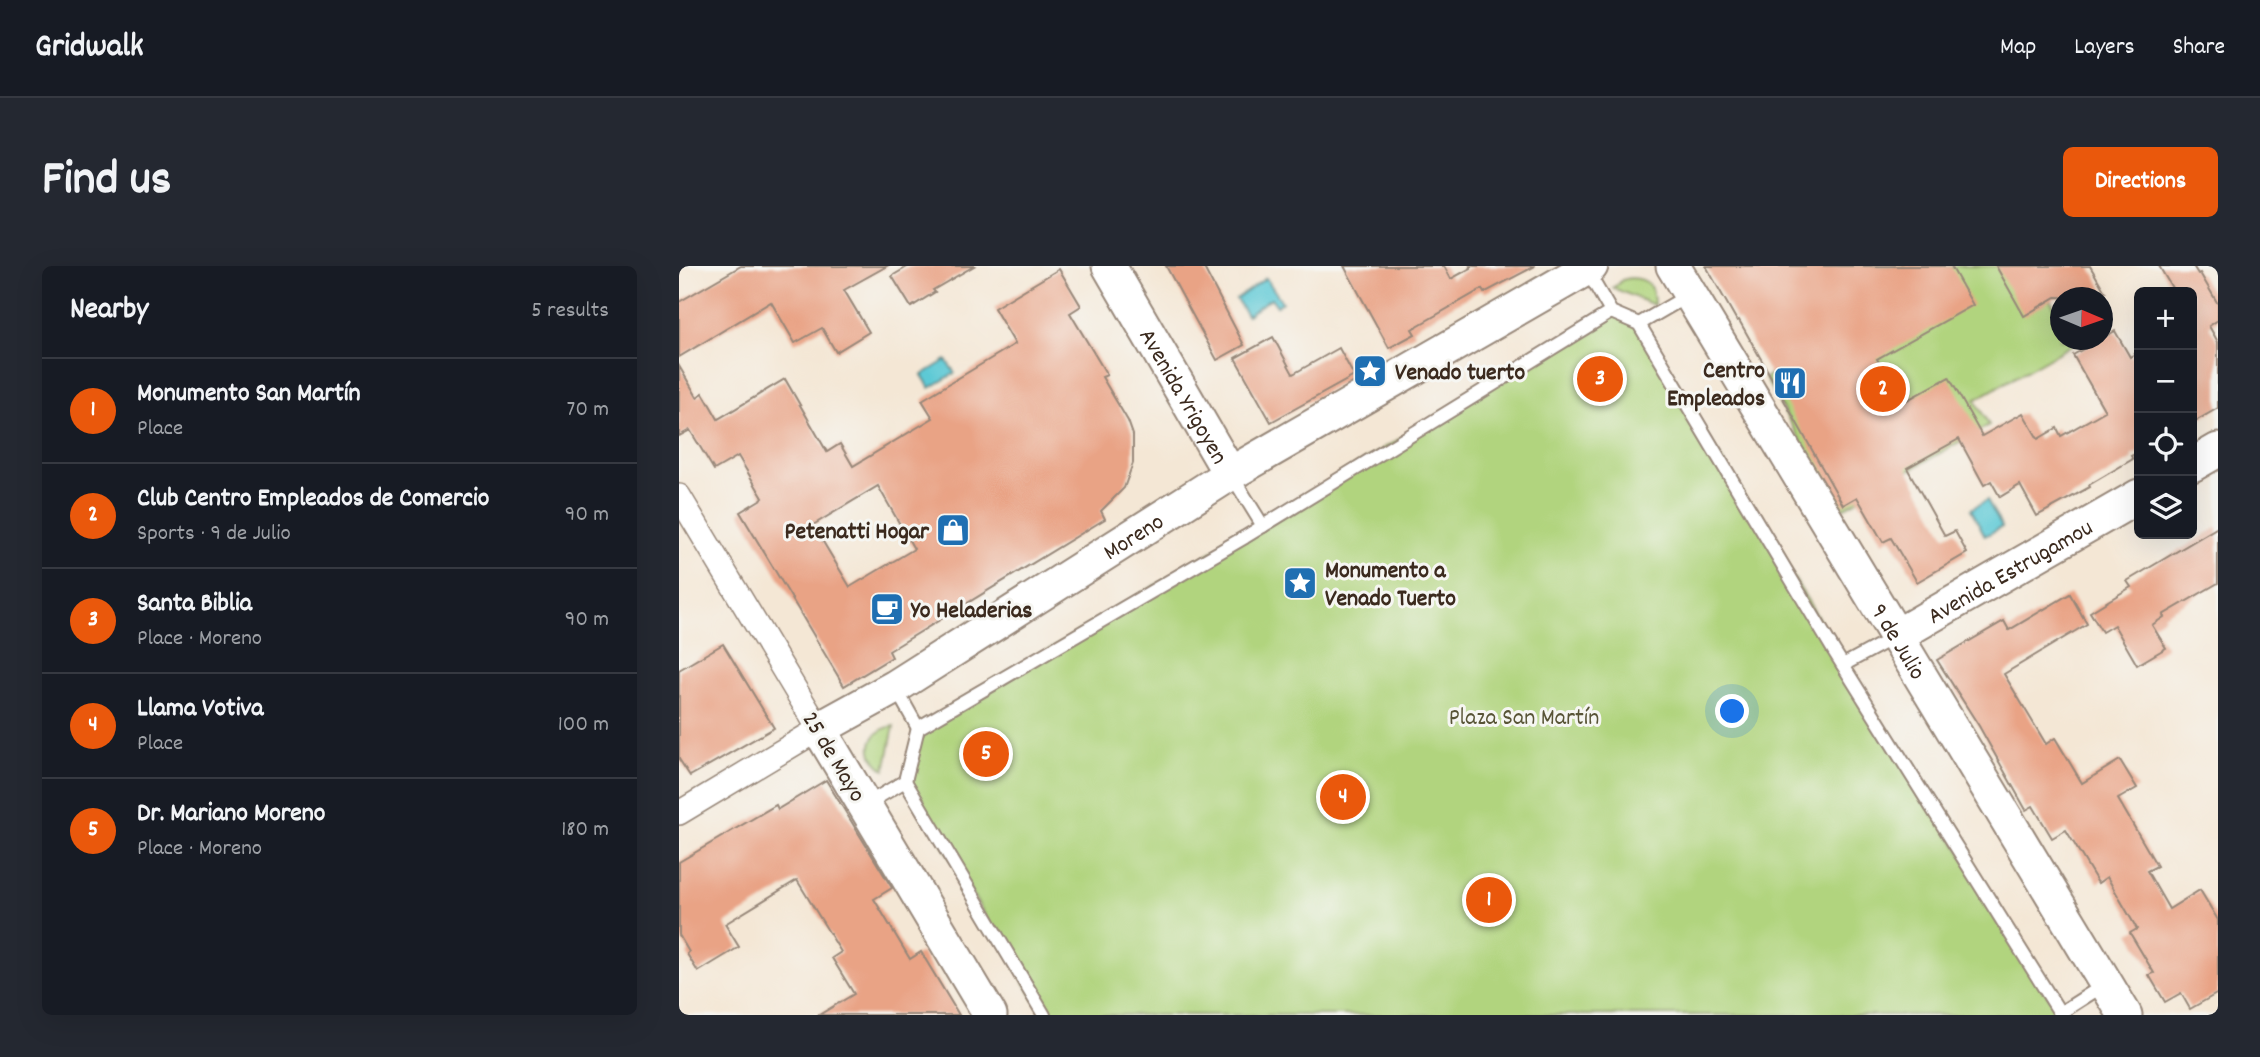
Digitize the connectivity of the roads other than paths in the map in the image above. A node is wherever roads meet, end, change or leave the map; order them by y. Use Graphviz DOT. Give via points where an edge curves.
graph roads {
  1 [pos="1109,266"];
  2 [pos="1673,266"];
  3 [pos="1589,267"];
  4 [pos="1690,294"];
  5 [pos="1611,312"];
  6 [pos="1639,324"];
  7 [pos="2218,450"];
  8 [pos="2197,463"];
  9 [pos="1230,474"];
  10 [pos="679,496"];
  11 [pos="2134,499"];
  12 [pos="1263,526"];
  13 [pos="1896,636"];
  14 [pos="1843,665"];
  15 [pos="895,687"];
  16 [pos="918,728"];
  17 [pos="819,729"];
  18 [pos="905,781"];
  19 [pos="864,805"];
  20 [pos="679,813"];
  21 [pos="2106,984"];
  22 [pos="2060,1014"];
  23 [pos="990,1015"];
  24 [pos="1044,1015"];
  25 [pos="2125,1015"];
  1 -- 9 [label="main road, Avenida Yrigoyen"];
  2 -- 4 [label="main road, 9 de Julio"];
  3 -- 5 [label="lane"];
  3 -- 9 [label="main road, Moreno"];
  4 -- 6 [label="lane"];
  4 -- 13 [label="main road, 9 de Julio"];
  5 -- 6 [label="lane"];
  5 -- 12 [label="lane"];
  6 -- 14 [label="lane"];
  7 -- 8 [label="main road"];
  9 -- 12 [label="lane, Avenida Yrigoyen"];
  9 -- 15 [label="main road, Moreno"];
  10 -- 17 [label="street, 25 de Mayo"];
  11 -- 13 [label="main road, Avenida Estrugamou"];
  12 -- 16 [label="lane"];
  13 -- 14 [label="lane, Avenida Estrugamou"];
  13 -- 21 [label="main road, 9 de Julio"];
  14 -- 22 [label="lane"];
  15 -- 16 [label="lane"];
  15 -- 17 [label="main road, Moreno"];
  16 -- 18 [label="lane"];
  17 -- 19 [label="main road, 25 de Mayo"];
  17 -- 20 [label="street, Moreno"];
  18 -- 19 [label="lane"];
  18 -- 24 [label="lane"];
  19 -- 23 [label="main road, 25 de Mayo"];
  21 -- 22 [label="lane"];
  21 -- 25 [label="main road, 9 de Julio"];
}
